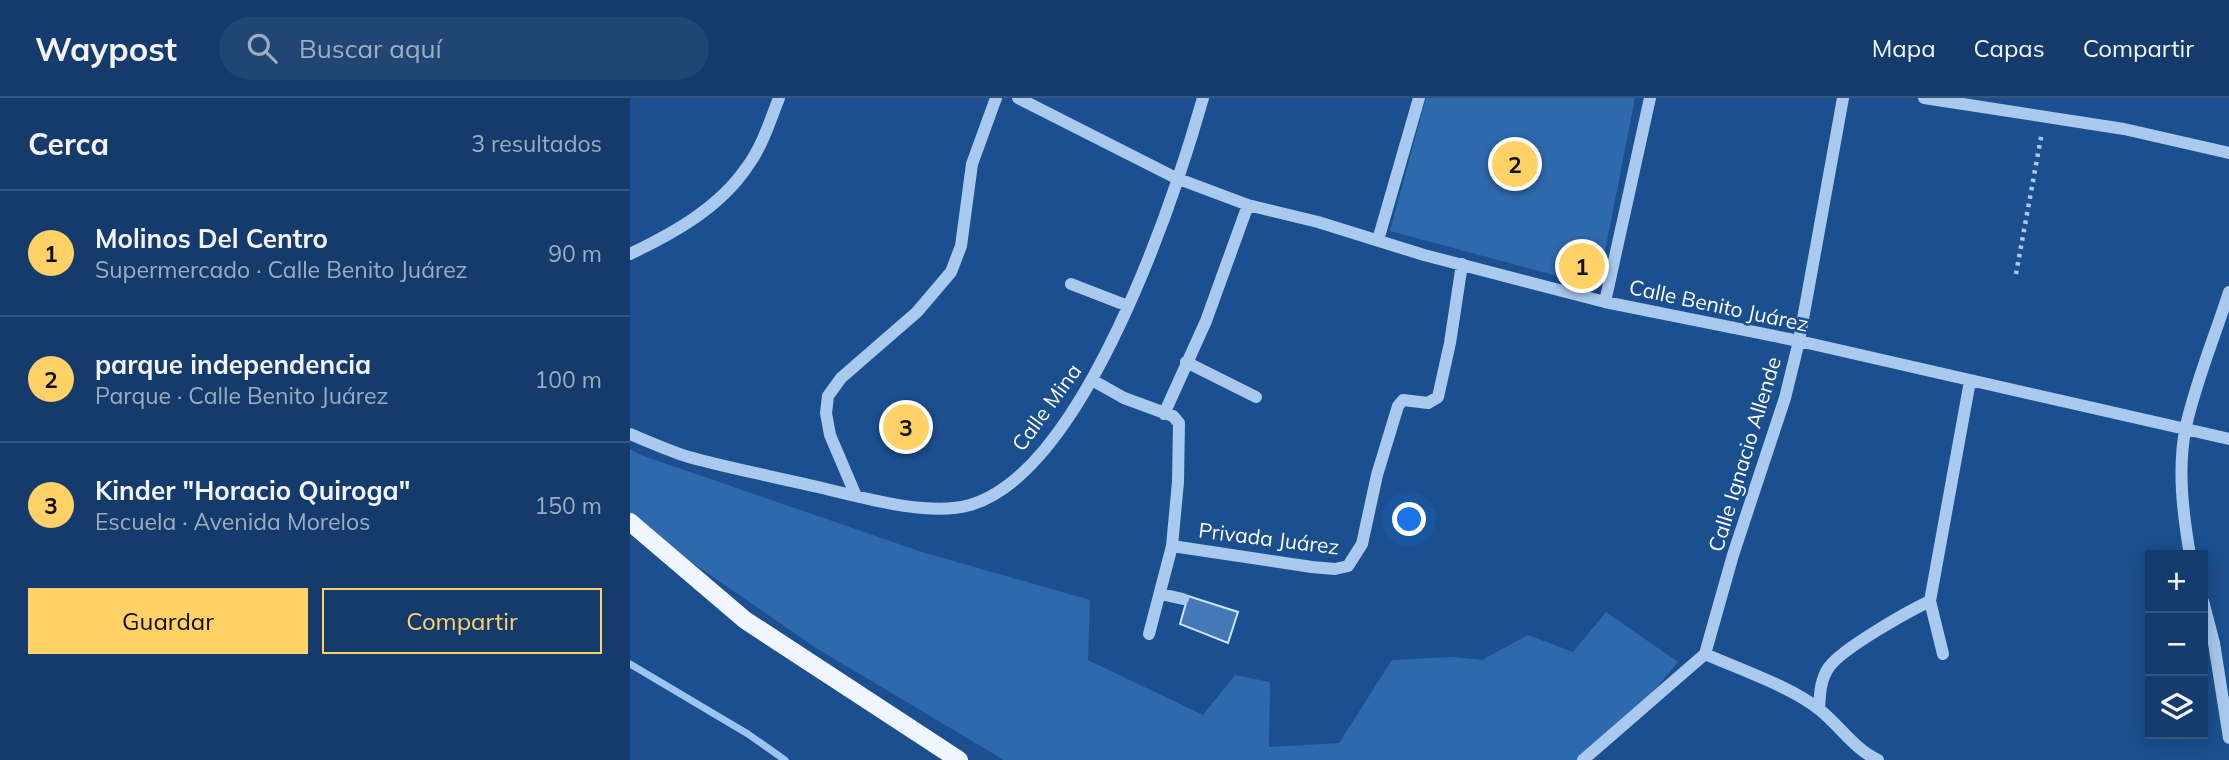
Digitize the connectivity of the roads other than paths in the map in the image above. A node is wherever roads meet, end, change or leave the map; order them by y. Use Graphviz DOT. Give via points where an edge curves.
graph roads {
  1 [pos="779,98"];
  2 [pos="996,98"];
  3 [pos="1018,98"];
  4 [pos="1203,98"];
  5 [pos="1419,98"];
  6 [pos="1650,98"];
  7 [pos="1843,98"];
  8 [pos="1924,98"];
  9 [pos="2229,153"];
  10 [pos="1176,178"];
  11 [pos="1248,205"];
  12 [pos="1378,240"];
  13 [pos="630,254"];
  14 [pos="1462,264"];
  15 [pos="1071,284"];
  16 [pos="2229,292"];
  17 [pos="1605,302"];
  18 [pos="1128,306"];
  19 [pos="1799,341"];
  20 [pos="1186,362"];
  21 [pos="1092,380"];
  22 [pos="1970,381"];
  23 [pos="1256,397"];
  24 [pos="1164,414"];
  25 [pos="2186,428"];
  26 [pos="630,434"];
  27 [pos="2229,439"];
  28 [pos="856,496"];
  29 [pos="630,522"];
  30 [pos="1172,546"];
  31 [pos="2189,550"];
  32 [pos="1161,594"];
  33 [pos="1183,599"];
  34 [pos="1930,601"];
  35 [pos="2206,613"];
  36 [pos="1149,634"];
  37 [pos="1705,654"];
  38 [pos="1943,654"];
  39 [pos="1819,709"];
  40 [pos="2229,738"];
  41 [pos="960,760"];
  42 [pos="1583,760"];
  43 [pos="1878,760"];
  1 -- 13 [label="street" via="749,165 728,191 671,234"];
  2 -- 28 [label="street" via="972,164 961,246 951,272 917,312 841,377 828,396 830,435"];
  3 -- 10 [label="street, Calle Benito Juárez"];
  4 -- 10 [label="street, Calle Mina"];
  5 -- 12 [label="street"];
  6 -- 17 [label="street"];
  7 -- 19 [label="street, Calle Ignacio Allende"];
  8 -- 9 [label="street" via="2124,130"];
  10 -- 11 [label="street, Calle Benito Juárez"];
  10 -- 18 [label="street, Calle Mina"];
  11 -- 12 [label="street, Calle Benito Juárez"];
  11 -- 20 [label="street" via="1206,321"];
  12 -- 14 [label="street, Calle Benito Juárez"];
  14 -- 17 [label="street, Calle Benito Juárez"];
  14 -- 30 [label="street, Privada Juárez" via="1438,397 1428,403 1403,400 1398,405 1362,544 1348,566 1312,567"];
  15 -- 18 [label="street"];
  16 -- 25 [label="street"];
  17 -- 19 [label="street, Calle Benito Juárez"];
  18 -- 21 [label="street, Calle Mina"];
  19 -- 22 [label="street, Calle Benito Juárez"];
  19 -- 37 [label="street, Calle Ignacio Allende"];
  20 -- 23 [label="street"];
  20 -- 24 [label="street"];
  21 -- 24 [label="street"];
  21 -- 28 [label="street, Calle Mina" via="1042,454 1001,490 969,505 934,508"];
  22 -- 25 [label="street, Calle Benito Juárez"];
  22 -- 34 [label="street"];
  24 -- 30 [label="street" via="1177,419 1180,429"];
  25 -- 27 [label="street, Calle Benito Juárez"];
  25 -- 31 [label="street" via="2182,480"];
  26 -- 28 [label="street, Calle Mina" via="688,457"];
  29 -- 41 [label="main road" via="745,620"];
  30 -- 32 [label="street"];
  32 -- 33 [label="street"];
  32 -- 36 [label="street"];
  34 -- 38 [label="street"];
  34 -- 39 [label="street" via="1841,655 1824,676"];
  35 -- 40 [label="street"];
  37 -- 39 [label="street"];
  37 -- 42 [label="street"];
  39 -- 43 [label="street"];
}
